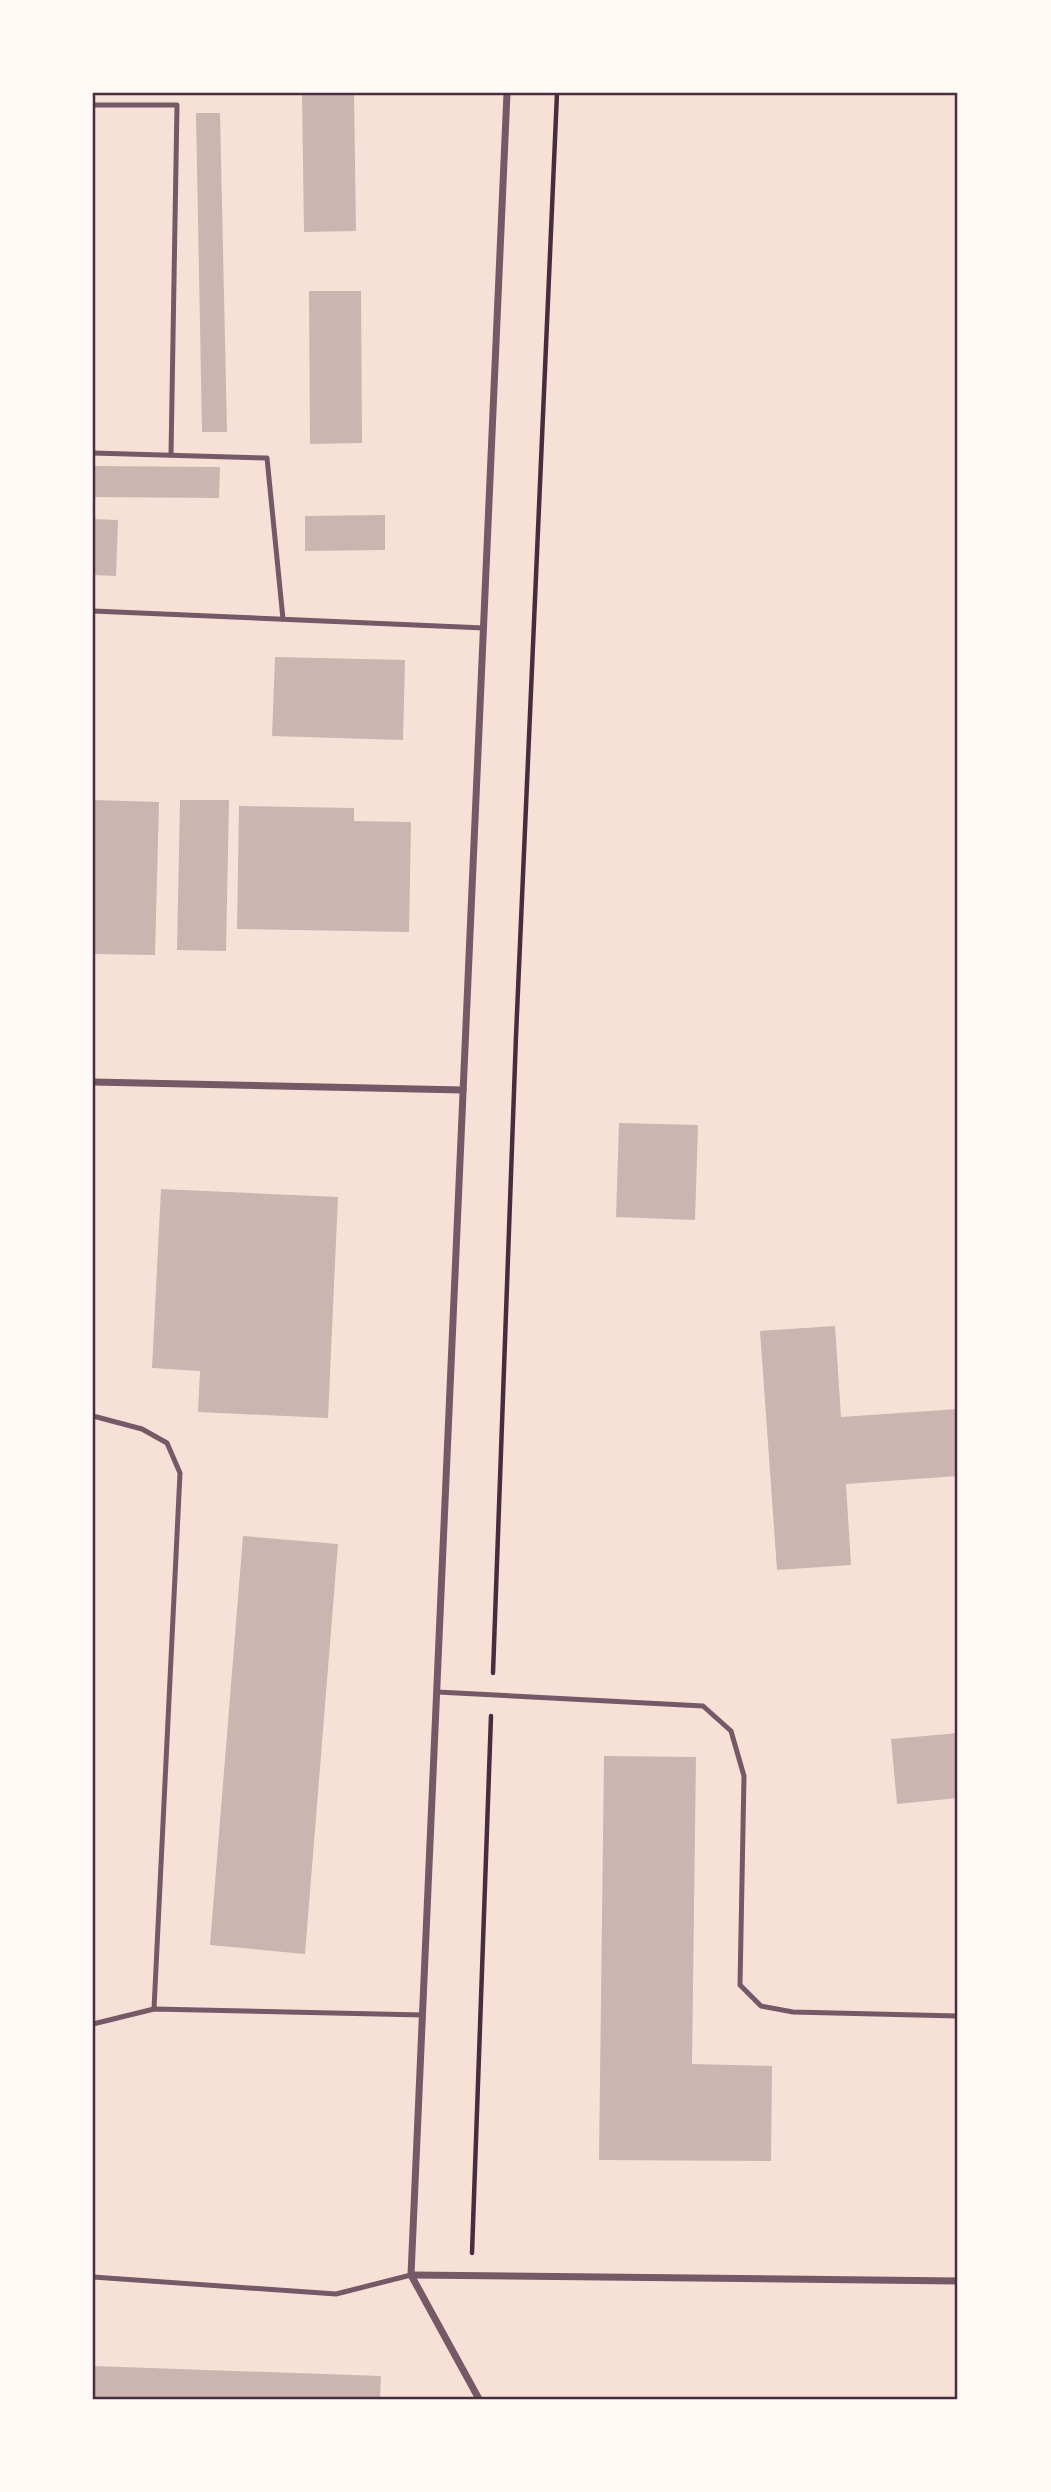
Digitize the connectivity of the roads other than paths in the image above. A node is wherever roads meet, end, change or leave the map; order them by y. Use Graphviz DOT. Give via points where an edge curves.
graph roads {
  1 [pos="507,93"];
  2 [pos="93,105"];
  3 [pos="93,453"];
  4 [pos="171,455"];
  5 [pos="93,611"];
  6 [pos="283,619"];
  7 [pos="484,628"];
  8 [pos="93,1082"];
  9 [pos="463,1090"];
  10 [pos="93,1416"];
  11 [pos="437,1692"];
  12 [pos="154,2010"];
  13 [pos="423,2015"];
  14 [pos="958,2016"];
  15 [pos="93,2024"];
  16 [pos="411,2275"];
  17 [pos="93,2277"];
  18 [pos="958,2281"];
  19 [pos="479,2399"];
  1 -- 7 [label="street"];
  2 -- 4 [label="lane" via="177,105"];
  3 -- 4 [label="lane"];
  4 -- 6 [label="lane" via="267,458"];
  5 -- 6 [label="lane"];
  6 -- 7 [label="lane"];
  7 -- 9 [label="street"];
  8 -- 9 [label="street"];
  9 -- 11 [label="street"];
  10 -- 12 [label="lane" via="142,1429 167,1443 180,1473"];
  11 -- 13 [label="street"];
  11 -- 14 [label="lane" via="703,1706 731,1731 744,1776 740,1985 761,2006 793,2012"];
  12 -- 13 [label="lane"];
  12 -- 15 [label="lane"];
  13 -- 16 [label="street"];
  16 -- 17 [label="lane" via="336,2294"];
  16 -- 18 [label="street"];
  16 -- 19 [label="street"];
}
